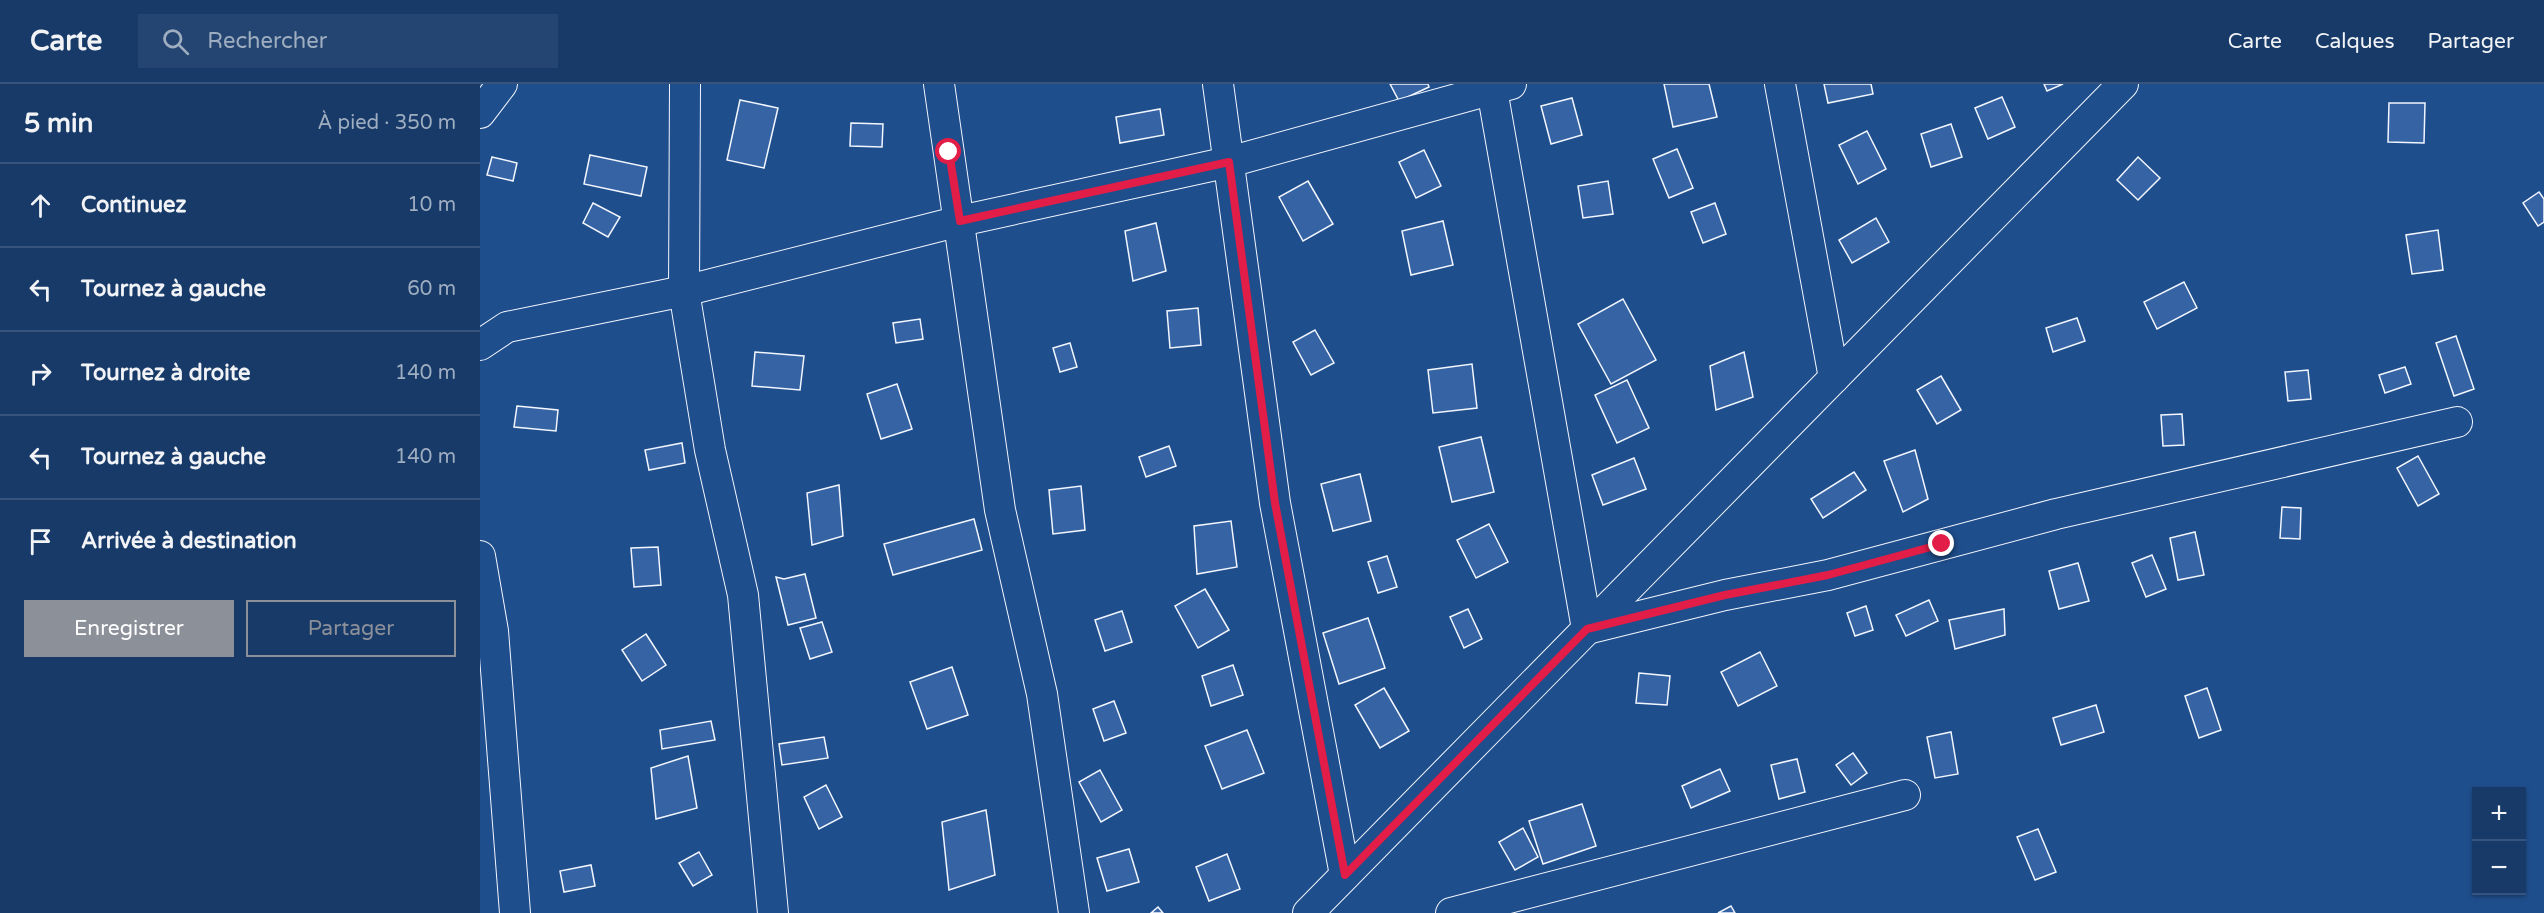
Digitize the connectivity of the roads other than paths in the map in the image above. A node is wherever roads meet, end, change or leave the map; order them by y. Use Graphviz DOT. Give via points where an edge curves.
graph roads {
  1 [pos="502,84"];
  2 [pos="686,84"];
  3 [pos="939,84"];
  4 [pos="1218,84"];
  5 [pos="1780,84"];
  6 [pos="2123,84"];
  7 [pos="1498,86"];
  8 [pos="480,113"];
  9 [pos="1229,162"];
  10 [pos="960,221"];
  11 [pos="684,291"];
  12 [pos="480,345"];
  13 [pos="1834,378"];
  14 [pos="2457,422"];
  15 [pos="480,556"];
  16 [pos="1587,629"];
  17 [pos="1905,795"];
  18 [pos="1345,875"];
  19 [pos="515,913"];
  20 [pos="773,913"];
  21 [pos="1074,913"];
  22 [pos="1308,913"];
  23 [pos="1451,913"];
  1 -- 8 [label="street"];
  2 -- 11 [label="street"];
  3 -- 10 [label="street"];
  4 -- 9 [label="street"];
  5 -- 13 [label="street"];
  6 -- 13 [label="street"];
  7 -- 9 [label="street"];
  7 -- 16 [label="street"];
  9 -- 10 [label="street"];
  9 -- 18 [label="street" via="1275,503"];
  10 -- 11 [label="street"];
  10 -- 21 [label="street" via="1000,510 1042,694"];
  11 -- 12 [label="street" via="507,327"];
  11 -- 20 [label="street" via="710,450 743,596"];
  13 -- 16 [label="street"];
  14 -- 16 [label="street" via="2056,514 1828,575 1725,595"];
  15 -- 19 [label="street" via="493,631"];
  16 -- 18 [label="street"];
  17 -- 23 [label="street"];
  18 -- 22 [label="street"];
}
